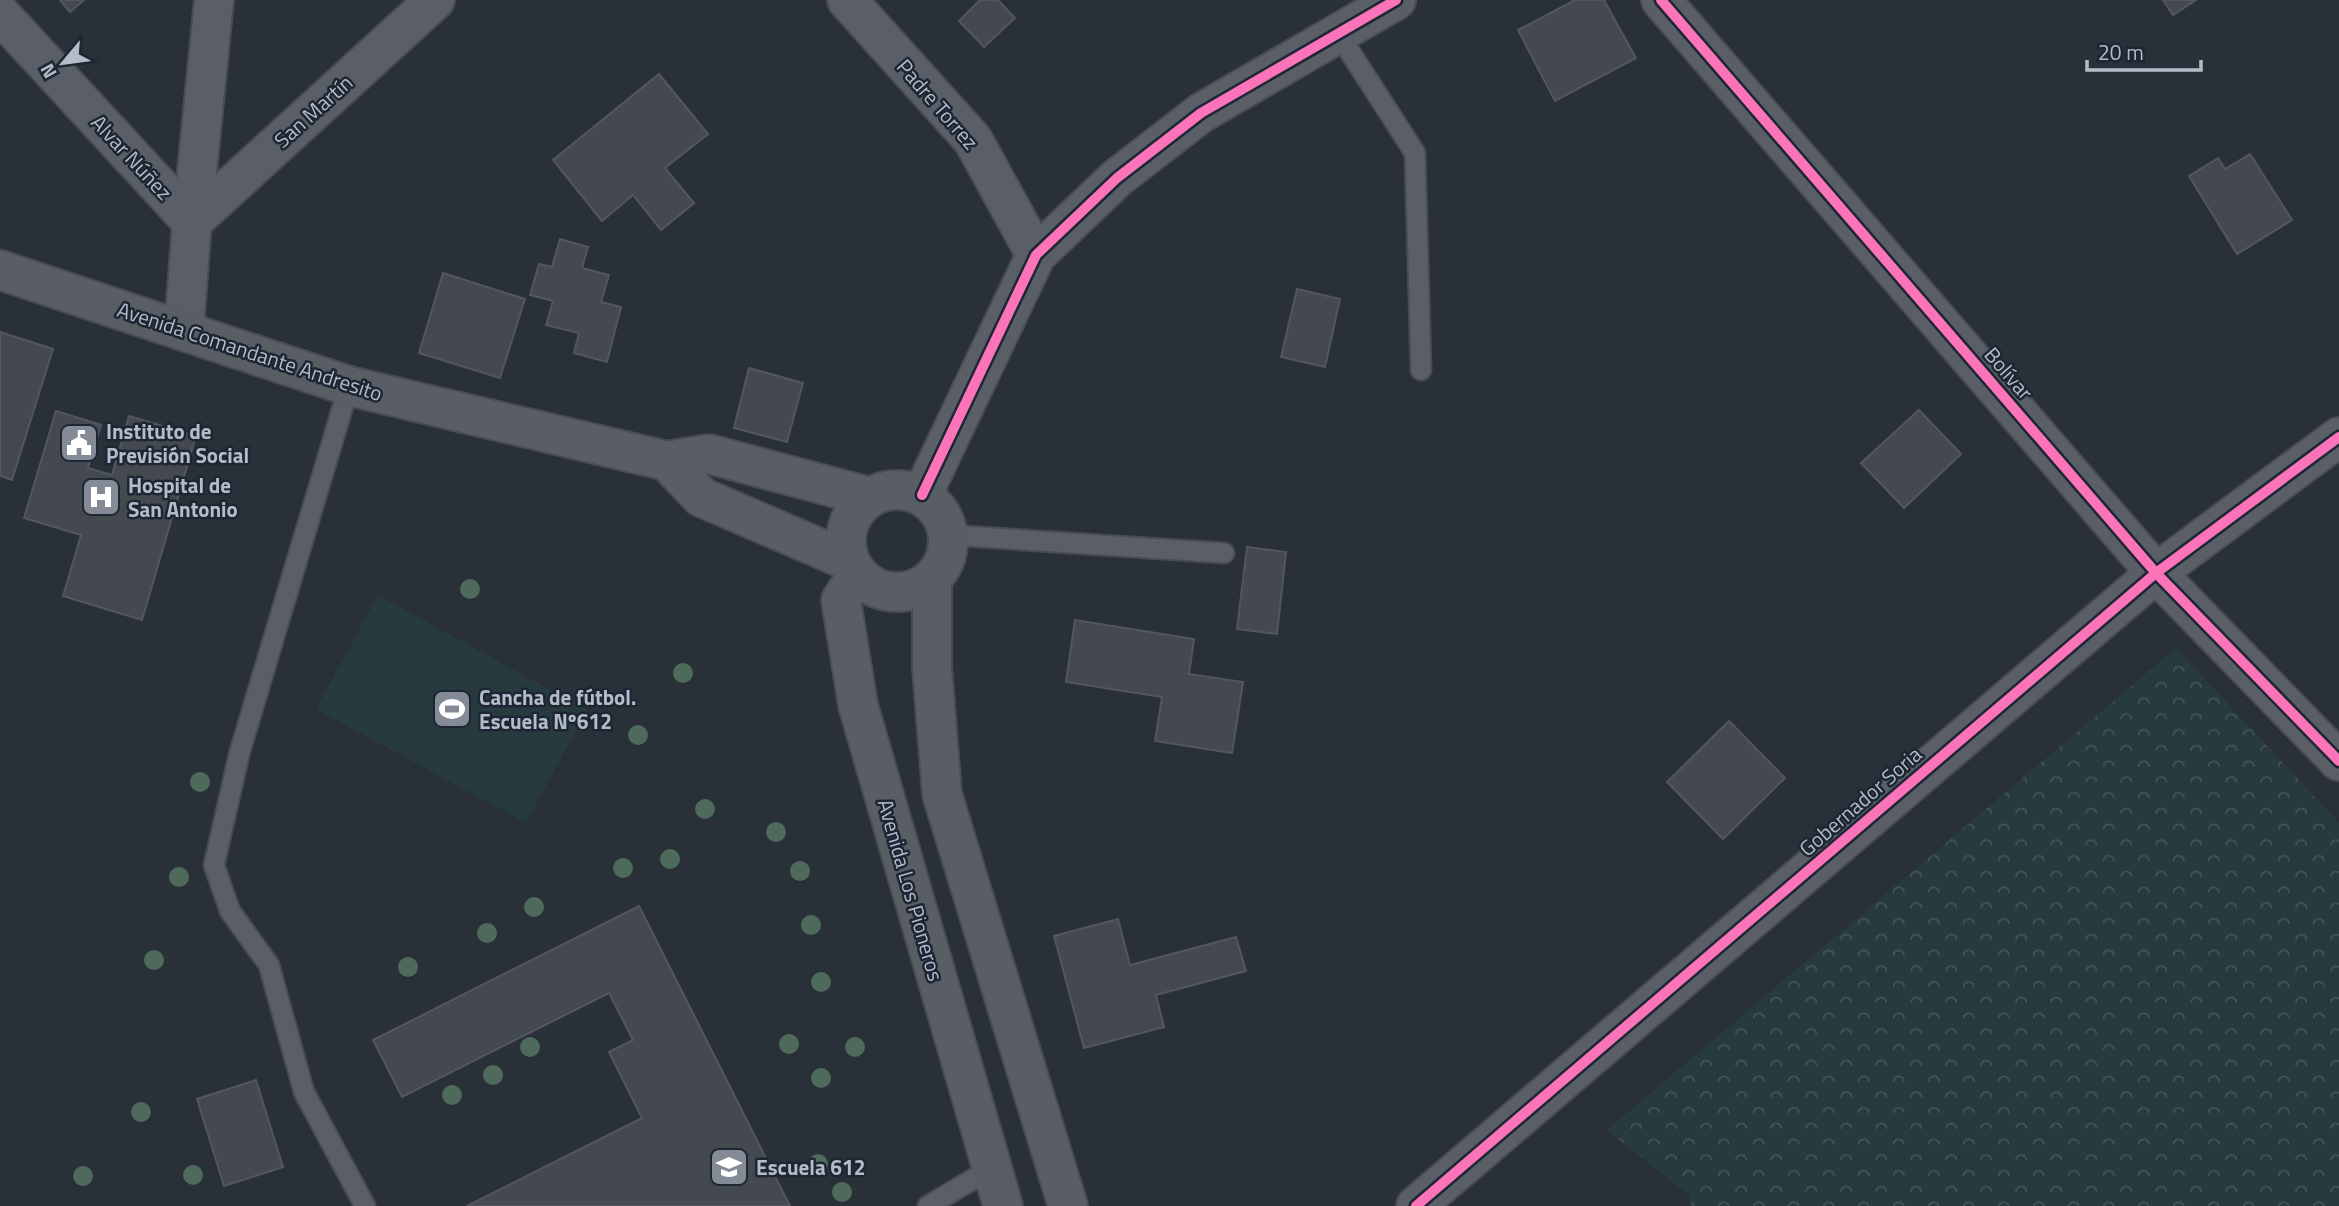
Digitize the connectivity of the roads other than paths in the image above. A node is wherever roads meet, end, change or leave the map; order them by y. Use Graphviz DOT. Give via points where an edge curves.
graph roads {
  1 [pos="214,0"];
  2 [pos="435,0"];
  3 [pos="847,0"];
  4 [pos="1396,0"];
  5 [pos="1661,0"];
  6 [pos="0,14"];
  7 [pos="1339,35"];
  8 [pos="191,222"];
  9 [pos="1035,255"];
  10 [pos="0,270"];
  11 [pos="184,329"];
  12 [pos="1421,370"];
  13 [pos="349,386"];
  14 [pos="2339,437"];
  15 [pos="667,461"];
  16 [pos="922,495"];
  17 [pos="870,497"];
  18 [pos="948,535"];
  19 [pos="1224,553"];
  20 [pos="853,568"];
  21 [pos="2156,573"];
  22 [pos="932,579"];
  23 [pos="2339,761"];
  24 [pos="992,1168"];
  25 [pos="365,1206"];
  26 [pos="928,1206"];
  27 [pos="1003,1206"];
  28 [pos="1068,1206"];
  29 [pos="1416,1206"];
  1 -- 8 [label="street"];
  2 -- 8 [label="street, San Martín"];
  3 -- 9 [label="street, Padre Torrez" via="973,140"];
  4 -- 7 [label="street"];
  5 -- 21 [label="street, Bolívar"];
  6 -- 8 [label="street, Alvar Núñez"];
  7 -- 9 [label="street" via="1277,66 1201,113 1117,177"];
  7 -- 12 [label="lane" via="1415,153"];
  8 -- 11 [label="street"];
  9 -- 16 [label="street"];
  10 -- 11 [label="main road, Avenida Comandante Andresito"];
  11 -- 13 [label="main road, Avenida Comandante Andresito"];
  13 -- 15 [label="main road, Avenida Comandante Andresito"];
  13 -- 25 [label="lane" via="240,751 214,865 230,911 269,965 304,1092"];
  14 -- 21 [label="street, Gobernador Soria"];
  15 -- 17 [label="main road, Avenida Comandante Andresito" via="709,454"];
  15 -- 20 [label="main road" via="701,497"];
  16 -- 17 [label="main road" via="895,489"];
  16 -- 18 [label="main road" via="944,519"];
  17 -- 20 [label="main road" via="858,506 848,525 845,547"];
  18 -- 19 [label="lane"];
  18 -- 22 [label="main road" via="942,566"];
  20 -- 22 [label="main road" via="885,591 902,593"];
  20 -- 24 [label="main road, Avenida Los Pioneros" via="841,600 858,705"];
  21 -- 23 [label="street, Bolívar"];
  21 -- 29 [label="street, Gobernador Soria"];
  22 -- 28 [label="main road" via="932,667 943,794"];
  24 -- 26 [label="lane"];
  24 -- 27 [label="main road, Avenida Los Pioneros"];
}
